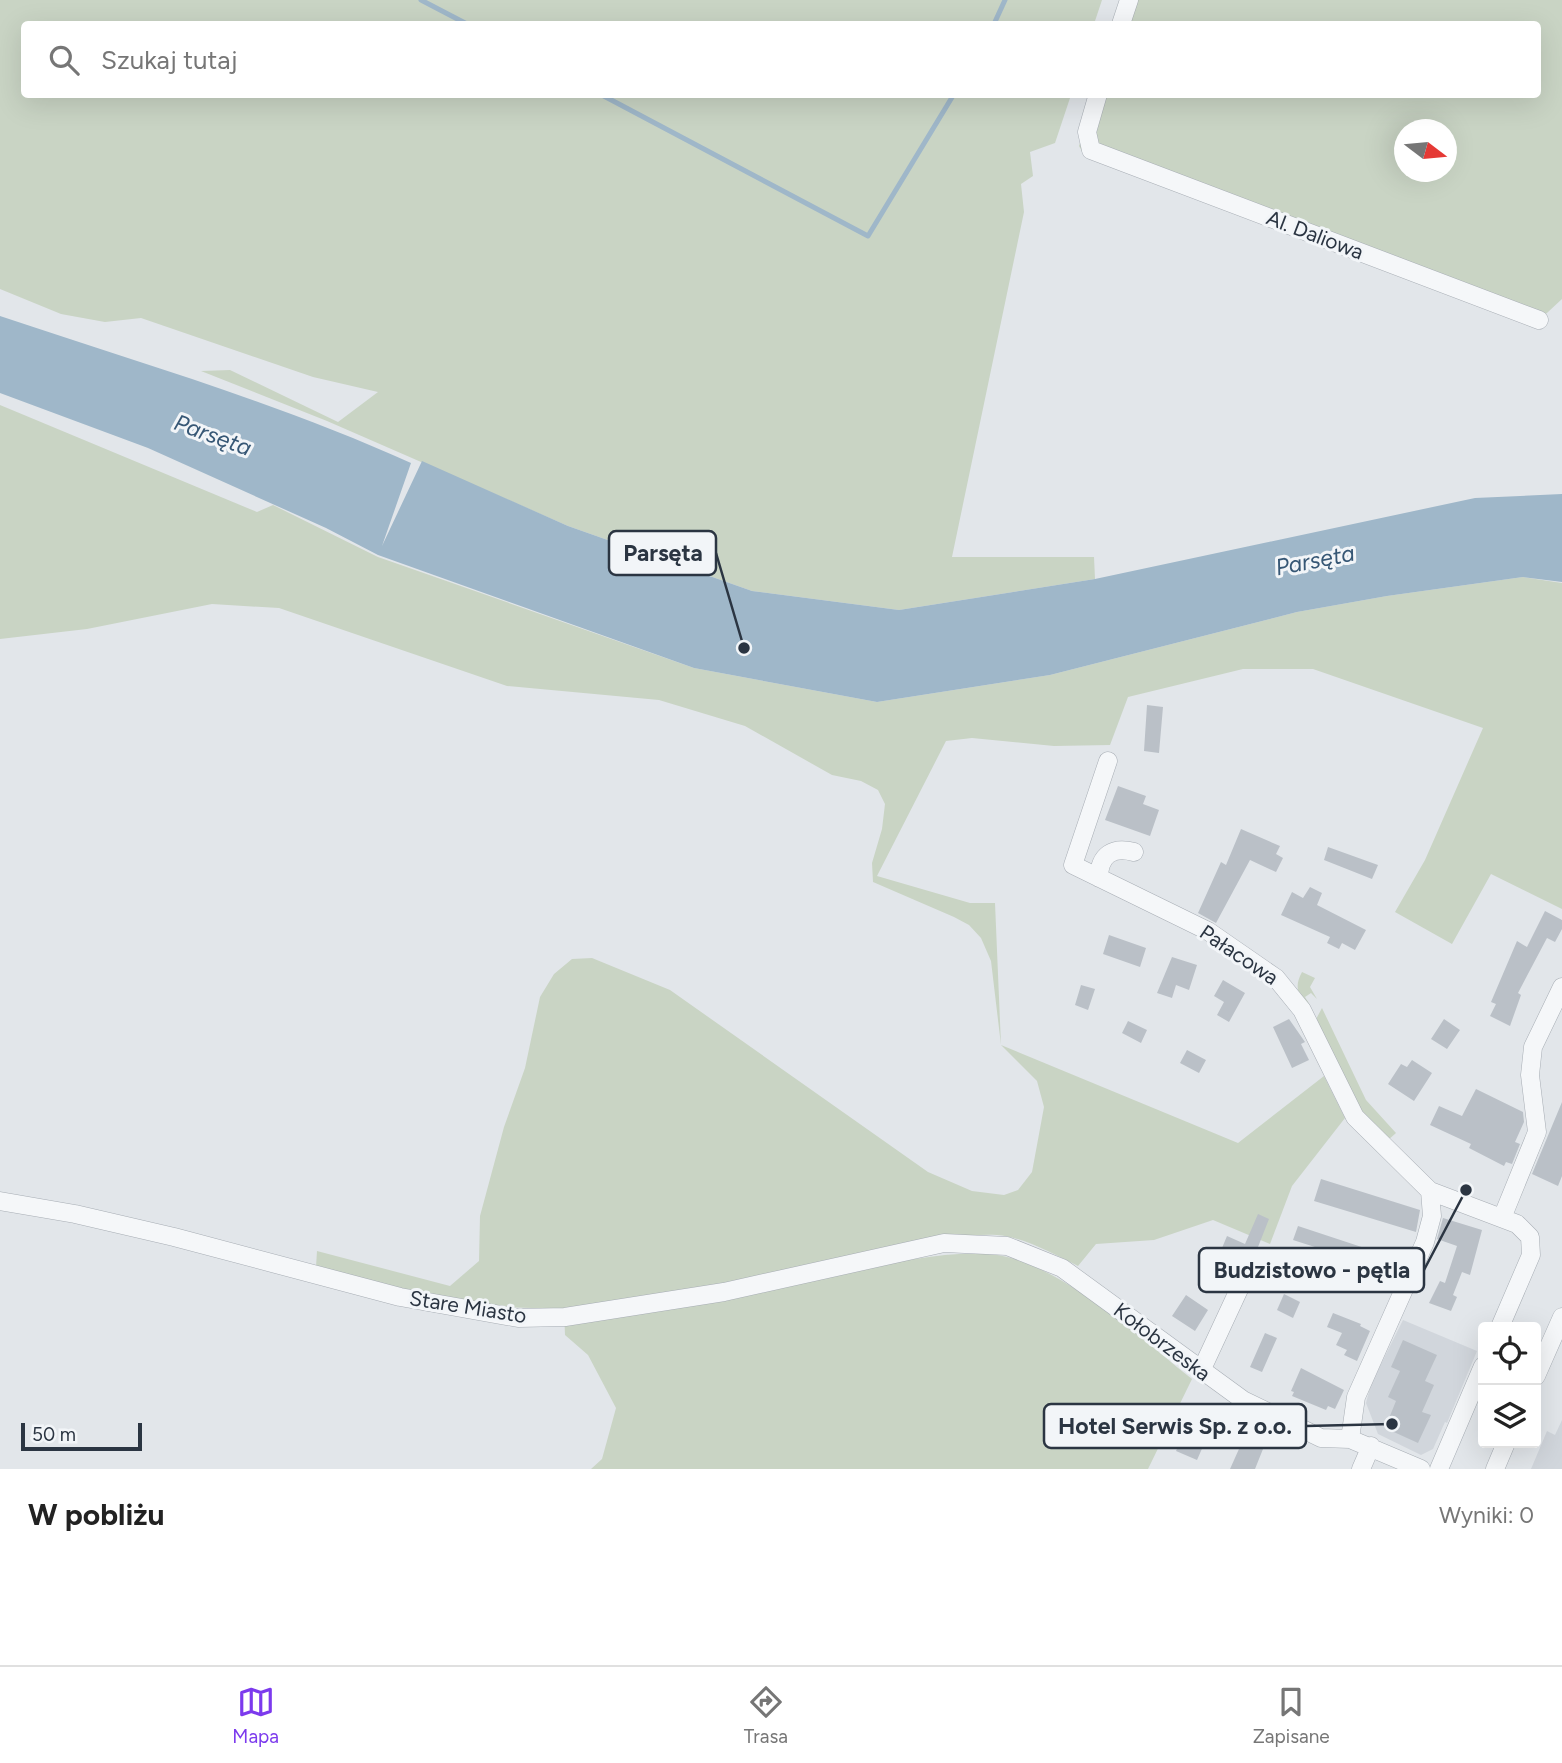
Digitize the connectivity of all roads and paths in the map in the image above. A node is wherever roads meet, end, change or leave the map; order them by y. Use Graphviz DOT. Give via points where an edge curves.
graph roads {
  1 [pos="1129,0"];
  2 [pos="1122,21"];
  3 [pos="1097,98"];
  4 [pos="1539,320"];
  5 [pos="1108,761"];
  6 [pos="1134,852"];
  7 [pos="1098,878"];
  8 [pos="1562,987"];
  9 [pos="1430,1191"];
  10 [pos="0,1201"];
  11 [pos="1502,1218"];
  12 [pos="1023,1250"];
  13 [pos="1224,1274"];
  14 [pos="1562,1317"];
  15 [pos="1502,1322"];
  16 [pos="1541,1365"];
  17 [pos="1201,1371"];
  18 [pos="1478,1378"];
  19 [pos="1350,1439"];
  20 [pos="1371,1446"];
  21 [pos="1504,1448"];
  22 [pos="1361,1469"];
  23 [pos="1421,1469"];
  24 [pos="1439,1469"];
  25 [pos="1495,1469"];
  1 -- 2 [label="street"];
  3 -- 4 [label="street, Al. Daliowa" via="1087,132 1091,150"];
  5 -- 7 [label="street, Pałacowa" via="1073,858 1073,865"];
  6 -- 7 [label="street" via="1124,849 1106,854"];
  7 -- 9 [label="street, Pałacowa" via="1208,931 1287,988 1355,1117"];
  8 -- 11 [label="street" via="1533,1047 1530,1075 1537,1132"];
  9 -- 11 [label="street, Pałacowa"];
  9 -- 19 [label="street" via="1432,1216 1425,1242 1356,1397"];
  10 -- 12 [label="street, Stare Miasto" via="174,1237 400,1297 518,1318 565,1317 724,1292 944,1243 992,1243"];
  11 -- 15 [label="street, Pałacowa" via="1526,1230 1532,1246"];
  12 -- 17 [label="street, Kołobrzeska" via="1083,1282"];
  13 -- 17 [label="street" via="1241,1285"];
  14 -- 16 [label="street"];
  17 -- 19 [label="street, Kołobrzeska" via="1243,1400 1302,1430 1321,1438"];
  18 -- 24 [label="street"];
  19 -- 20 [label="street, Kołobrzeska"];
  20 -- 22 [label="street"];
  20 -- 23 [label="street, Kołobrzeska"];
  21 -- 25 [label="street"];
}
